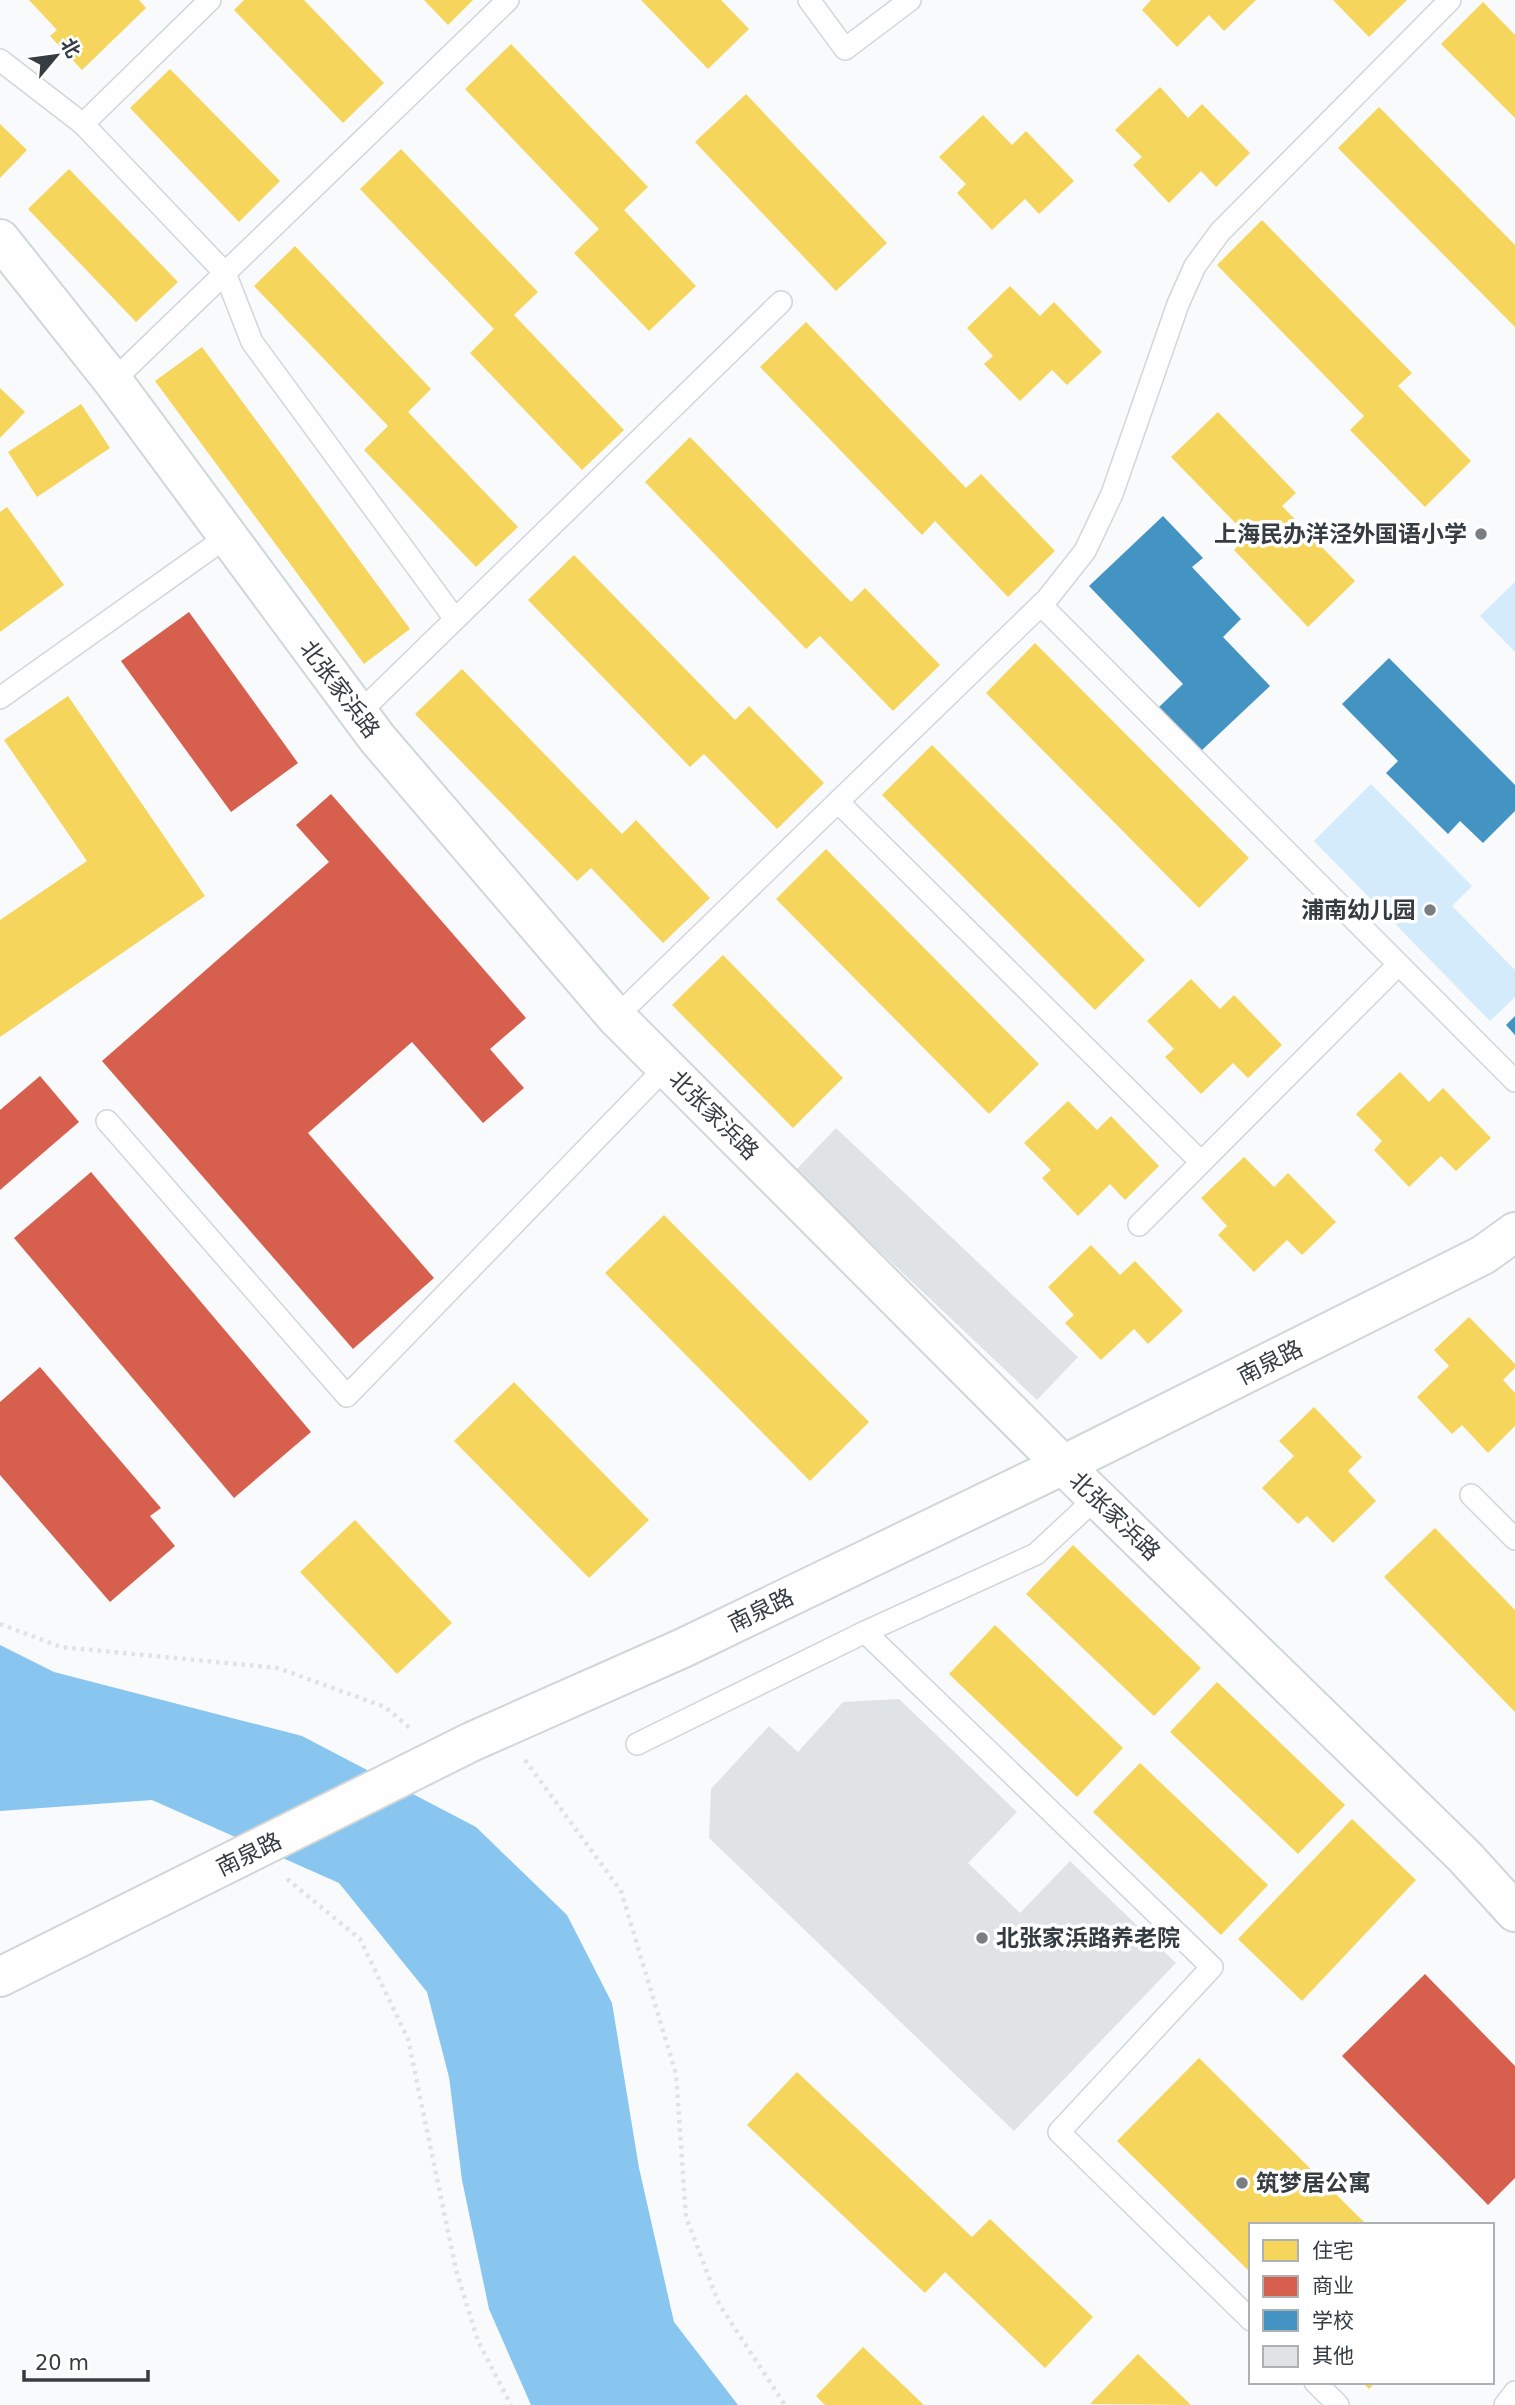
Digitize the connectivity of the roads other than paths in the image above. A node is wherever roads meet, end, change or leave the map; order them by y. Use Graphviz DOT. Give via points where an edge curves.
graph roads {
  1 [pos="210,0"];
  2 [pos="508,0"];
  3 [pos="809,0"];
  4 [pos="910,0"];
  5 [pos="1450,0"];
  6 [pos="0,60"];
  7 [pos="83,124"];
  8 [pos="0,239"];
  9 [pos="225,273"];
  10 [pos="781,302"];
  11 [pos="113,381"];
  12 [pos="228,537"];
  13 [pos="1041,605"];
  14 [pos="455,619"];
  15 [pos="0,698"];
  16 [pos="358,713"];
  17 [pos="838,802"];
  18 [pos="1398,965"];
  19 [pos="616,1017"];
  20 [pos="666,1067"];
  21 [pos="1515,1081"];
  22 [pos="107,1121"];
  23 [pos="1201,1162"];
  24 [pos="1139,1225"];
  25 [pos="1515,1232"];
  26 [pos="1063,1465"];
  27 [pos="1471,1495"];
  28 [pos="1096,1498"];
  29 [pos="1515,1539"];
  30 [pos="865,1632"];
  31 [pos="638,1744"];
  32 [pos="1515,1912"];
  33 [pos="0,1977"];
  34 [pos="1249,2318"];
  35 [pos="1316,2384"];
  36 [pos="1515,2392"];
  37 [pos="1338,2405"];
  38 [pos="1505,2405"];
  1 -- 7 [label="lane"];
  2 -- 9 [label="lane"];
  3 -- 4 [label="lane" via="845,50"];
  5 -- 13 [label="lane" via="1220,232 1195,266 1112,495 1085,551"];
  6 -- 7 [label="lane"];
  7 -- 9 [label="lane"];
  8 -- 11 [label="street, 北张家浜路"];
  9 -- 11 [label="lane"];
  9 -- 14 [label="lane" via="252,342"];
  10 -- 14 [label="lane"];
  11 -- 12 [label="street, 北张家浜路"];
  12 -- 15 [label="lane"];
  12 -- 16 [label="street, 北张家浜路"];
  13 -- 17 [label="lane"];
  13 -- 18 [label="lane"];
  14 -- 16 [label="lane"];
  16 -- 19 [label="street, 北张家浜路"];
  17 -- 19 [label="lane"];
  17 -- 23 [label="lane"];
  18 -- 21 [label="lane"];
  18 -- 23 [label="lane"];
  19 -- 20 [label="street, 北张家浜路"];
  20 -- 22 [label="lane" via="346,1396"];
  20 -- 26 [label="street, 北张家浜路"];
  23 -- 24 [label="lane"];
  25 -- 26 [label="street, 南泉路" via="1483,1255"];
  26 -- 28 [label="street, 北张家浜路"];
  26 -- 33 [label="street, 南泉路" via="683,1648 486,1735"];
  27 -- 29 [label="lane"];
  28 -- 30 [label="lane" via="1036,1555"];
  28 -- 32 [label="street, 北张家浜路" via="1465,1857"];
  30 -- 31 [label="lane"];
  30 -- 34 [label="lane" via="1212,1967 1059,2132"];
  35 -- 37 [label="lane"];
  36 -- 38 [label="lane"];
}
